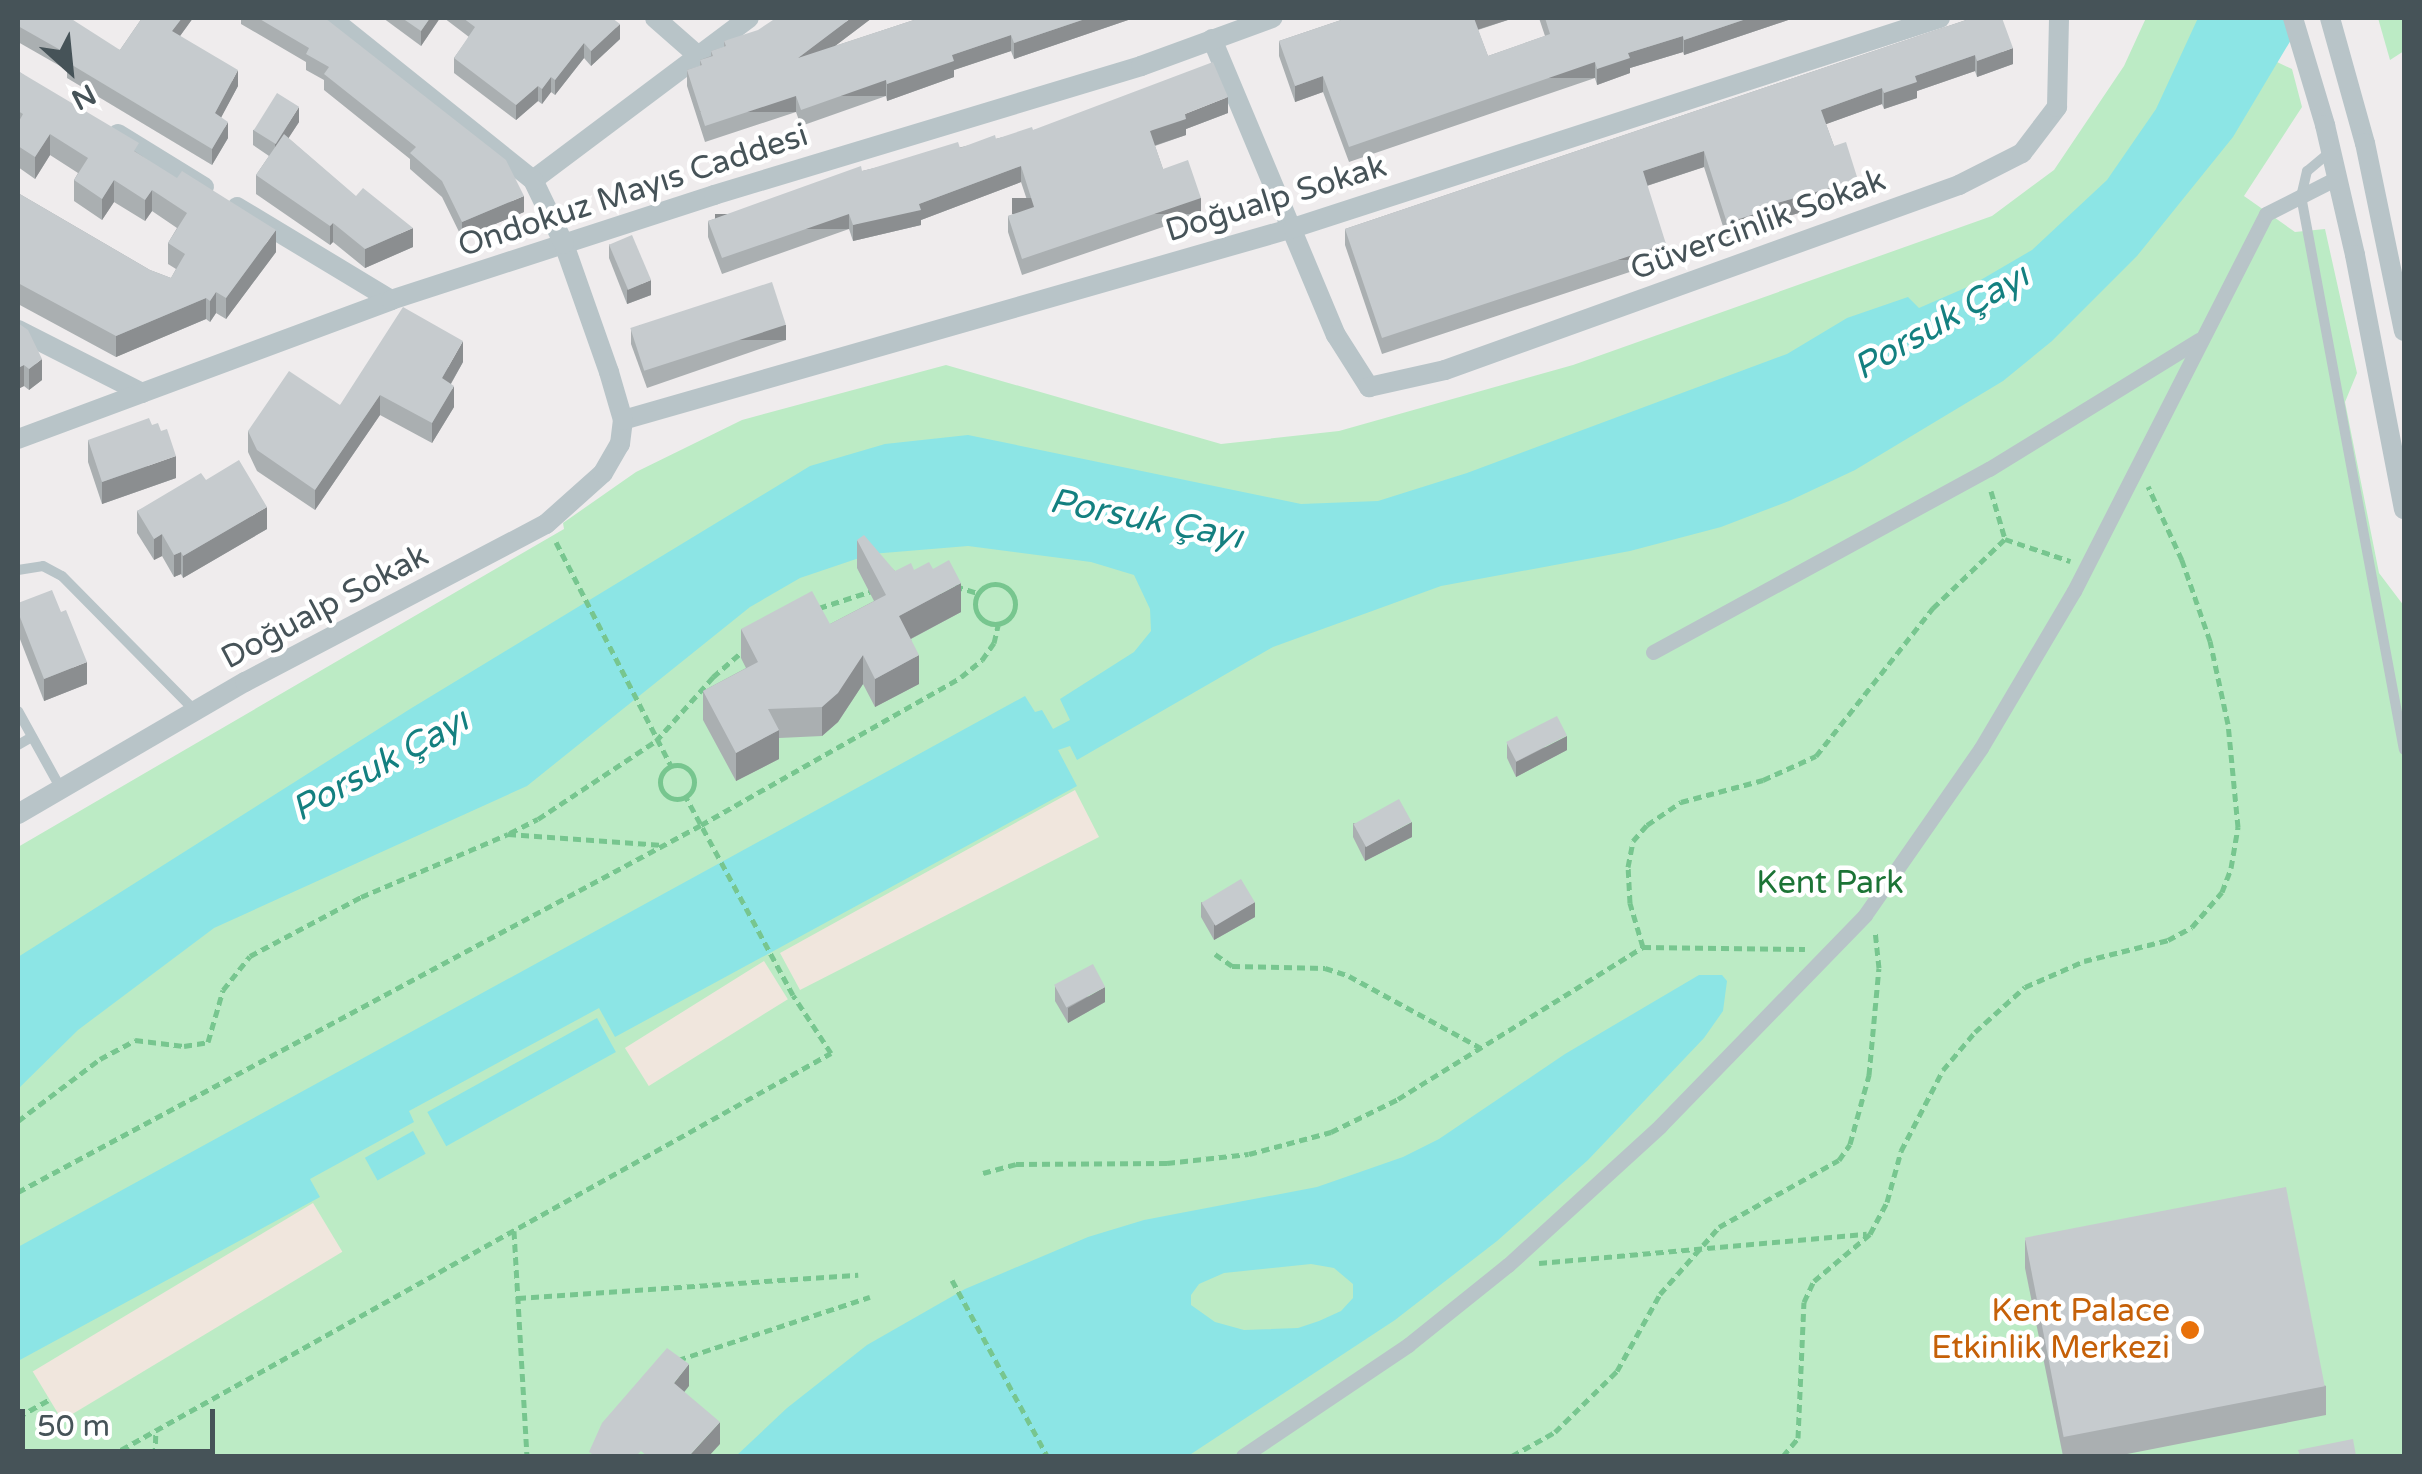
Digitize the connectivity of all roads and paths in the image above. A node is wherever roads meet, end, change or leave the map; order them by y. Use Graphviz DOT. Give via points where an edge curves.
graph roads {
  1 [pos="330,18"];
  2 [pos="654,18"];
  3 [pos="749,18"];
  4 [pos="1272,18"];
  5 [pos="1940,18"];
  6 [pos="2059,18"];
  7 [pos="2294,18"];
  8 [pos="2330,18"];
  9 [pos="1212,39"];
  10 [pos="696,54"];
  11 [pos="102,125"];
  12 [pos="2331,151"];
  13 [pos="2337,178"];
  14 [pos="533,180"];
  15 [pos="2301,196"];
  16 [pos="1293,228"];
  17 [pos="564,244"];
  18 [pos="391,300"];
  19 [pos="18,330"];
  20 [pos="2404,331"];
  21 [pos="2203,338"];
  22 [pos="142,393"];
  23 [pos="623,420"];
  24 [pos="18,439"];
  25 [pos="2138,464"];
  26 [pos="1989,469"];
  27 [pos="2404,509"];
  28 [pos="2005,539"];
  29 [pos="566,562"];
  30 [pos="2088,565"];
  31 [pos="18,570"];
  32 [pos="940,586"];
  33 [pos="882,590"];
  34 [pos="978,593"];
  35 [pos="804,614"];
  36 [pos="998,625"];
  37 [pos="756,642"];
  38 [pos="1653,652"];
  39 [pos="18,711"];
  40 [pos="195,711"];
  41 [pos="32,737"];
  42 [pos="656,741"];
  43 [pos="18,745"];
  44 [pos="2404,750"];
  45 [pos="670,766"];
  46 [pos="61,789"];
  47 [pos="686,797"];
  48 [pos="18,814"];
  49 [pos="702,826"];
  50 [pos="508,834"];
  51 [pos="665,845"];
  52 [pos="1865,915"];
  53 [pos="1643,947"];
  54 [pos="1828,949"];
  55 [pos="1215,954"];
  56 [pos="1479,1047"];
  57 [pos="18,1121"];
  58 [pos="983,1173"];
  59 [pos="18,1192"];
  60 [pos="514,1232"];
  61 [pos="1870,1234"];
  62 [pos="1696,1251"];
  63 [pos="1508,1265"];
  64 [pos="858,1275"];
  65 [pos="952,1280"];
  66 [pos="870,1297"];
  67 [pos="518,1298"];
  68 [pos="668,1365"];
  69 [pos="48,1400"];
  70 [pos="18,1417"];
  71 [pos="156,1432"];
  72 [pos="110,1456"];
  73 [pos="155,1456"];
  74 [pos="528,1456"];
  75 [pos="1046,1456"];
  76 [pos="1243,1456"];
  77 [pos="1512,1456"];
  78 [pos="1783,1456"];
  1 -- 14 [label="street"];
  2 -- 10 [label="street"];
  3 -- 10 [label="street"];
  4 -- 9 [label="street, Ondokuz Mayıs Caddesi"];
  5 -- 16 [label="street, Doğualp Sokak"];
  6 -- 16 [label="street, Güvercinlik Sokak" via="2057,107 2022,153 1960,185 1445,370 1369,387 1336,335"];
  7 -- 12 [label="street"];
  8 -- 20 [label="street" via="2365,143"];
  9 -- 16 [label="street"];
  9 -- 17 [label="street, Ondokuz Mayıs Caddesi"];
  10 -- 14 [label="street"];
  11 -- 18 [label="street"];
  12 -- 13 [label="street"];
  12 -- 15 [label="lane" via="2307,171"];
  13 -- 15 [label="street"];
  13 -- 27 [label="street"];
  14 -- 17 [label="street"];
  15 -- 21 [label="street" via="2266,214"];
  15 -- 44 [label="lane"];
  16 -- 23 [label="street, Doğualp Sokak"];
  17 -- 18 [label="street, Ondokuz Mayıs Caddesi"];
  17 -- 23 [label="street"];
  18 -- 22 [label="street, Ondokuz Mayıs Caddesi"];
  19 -- 22 [label="street"];
  21 -- 25 [label="street"];
  21 -- 26 [label="street"];
  22 -- 24 [label="street, Ondokuz Mayıs Caddesi"];
  23 -- 40 [label="street, Doğualp Sokak" via="620,444 604,473 546,524"];
  25 -- 30 [label="street"];
  25 -- 61 [label="path" via="2210,641 2237,810 2231,868 2222,892 2192,927 2026,986 1975,1032 1922,1107"];
  26 -- 28 [label="path"];
  26 -- 38 [label="street"];
  28 -- 30 [label="path"];
  28 -- 53 [label="path" via="1934,608 1816,756 1763,780 1682,802 1647,825 1633,841 1628,867"];
  29 -- 42 [label="path"];
  30 -- 52 [label="street" via="1981,748"];
  31 -- 40 [label="lane" via="43,566 62,576"];
  32 -- 34 [label="path"];
  33 -- 35 [label="path"];
  34 -- 36 [label="path" via="976,612"];
  34 -- 36 [label="path" via="995,584 1012,594 1014,613"];
  36 -- 49 [label="path" via="982,660 961,677"];
  37 -- 42 [label="path" via="713,676"];
  39 -- 41 [label="lane"];
  40 -- 46 [label="street, Doğualp Sokak"];
  41 -- 43 [label="lane"];
  41 -- 46 [label="lane"];
  42 -- 45 [label="path"];
  42 -- 50 [label="path"];
  45 -- 47 [label="path" via="692,772 694,788"];
  45 -- 47 [label="path" via="660,779 662,790 676,800"];
  46 -- 48 [label="street, Doğualp Sokak"];
  47 -- 49 [label="path"];
  49 -- 51 [label="path"];
  49 -- 60 [label="path" via="831,1053"];
  50 -- 51 [label="path"];
  50 -- 57 [label="path" via="361,897 250,956 224,990 208,1042 135,1040"];
  51 -- 59 [label="path"];
  52 -- 54 [label="street"];
  52 -- 62 [label="path" via="1877,936 1879,968 1868,1075 1850,1144 1839,1160 1719,1227"];
  53 -- 54 [label="path"];
  53 -- 56 [label="path"];
  54 -- 63 [label="street" via="1660,1126"];
  55 -- 56 [label="path" via="1232,966 1337,972"];
  56 -- 58 [label="path" via="1331,1132 1249,1154 1166,1163 1016,1164"];
  60 -- 67 [label="path"];
  60 -- 71 [label="path"];
  61 -- 62 [label="path"];
  61 -- 78 [label="path" via="1814,1281 1804,1302 1798,1438"];
  62 -- 63 [label="path"];
  62 -- 77 [label="path" via="1660,1294 1616,1371 1555,1432"];
  63 -- 76 [label="street" via="1408,1346"];
  64 -- 67 [label="path"];
  65 -- 75 [label="path"];
  66 -- 68 [label="path"];
  67 -- 74 [label="path"];
  69 -- 70 [label="path"];
  71 -- 72 [label="path"];
  71 -- 73 [label="path"];
}
